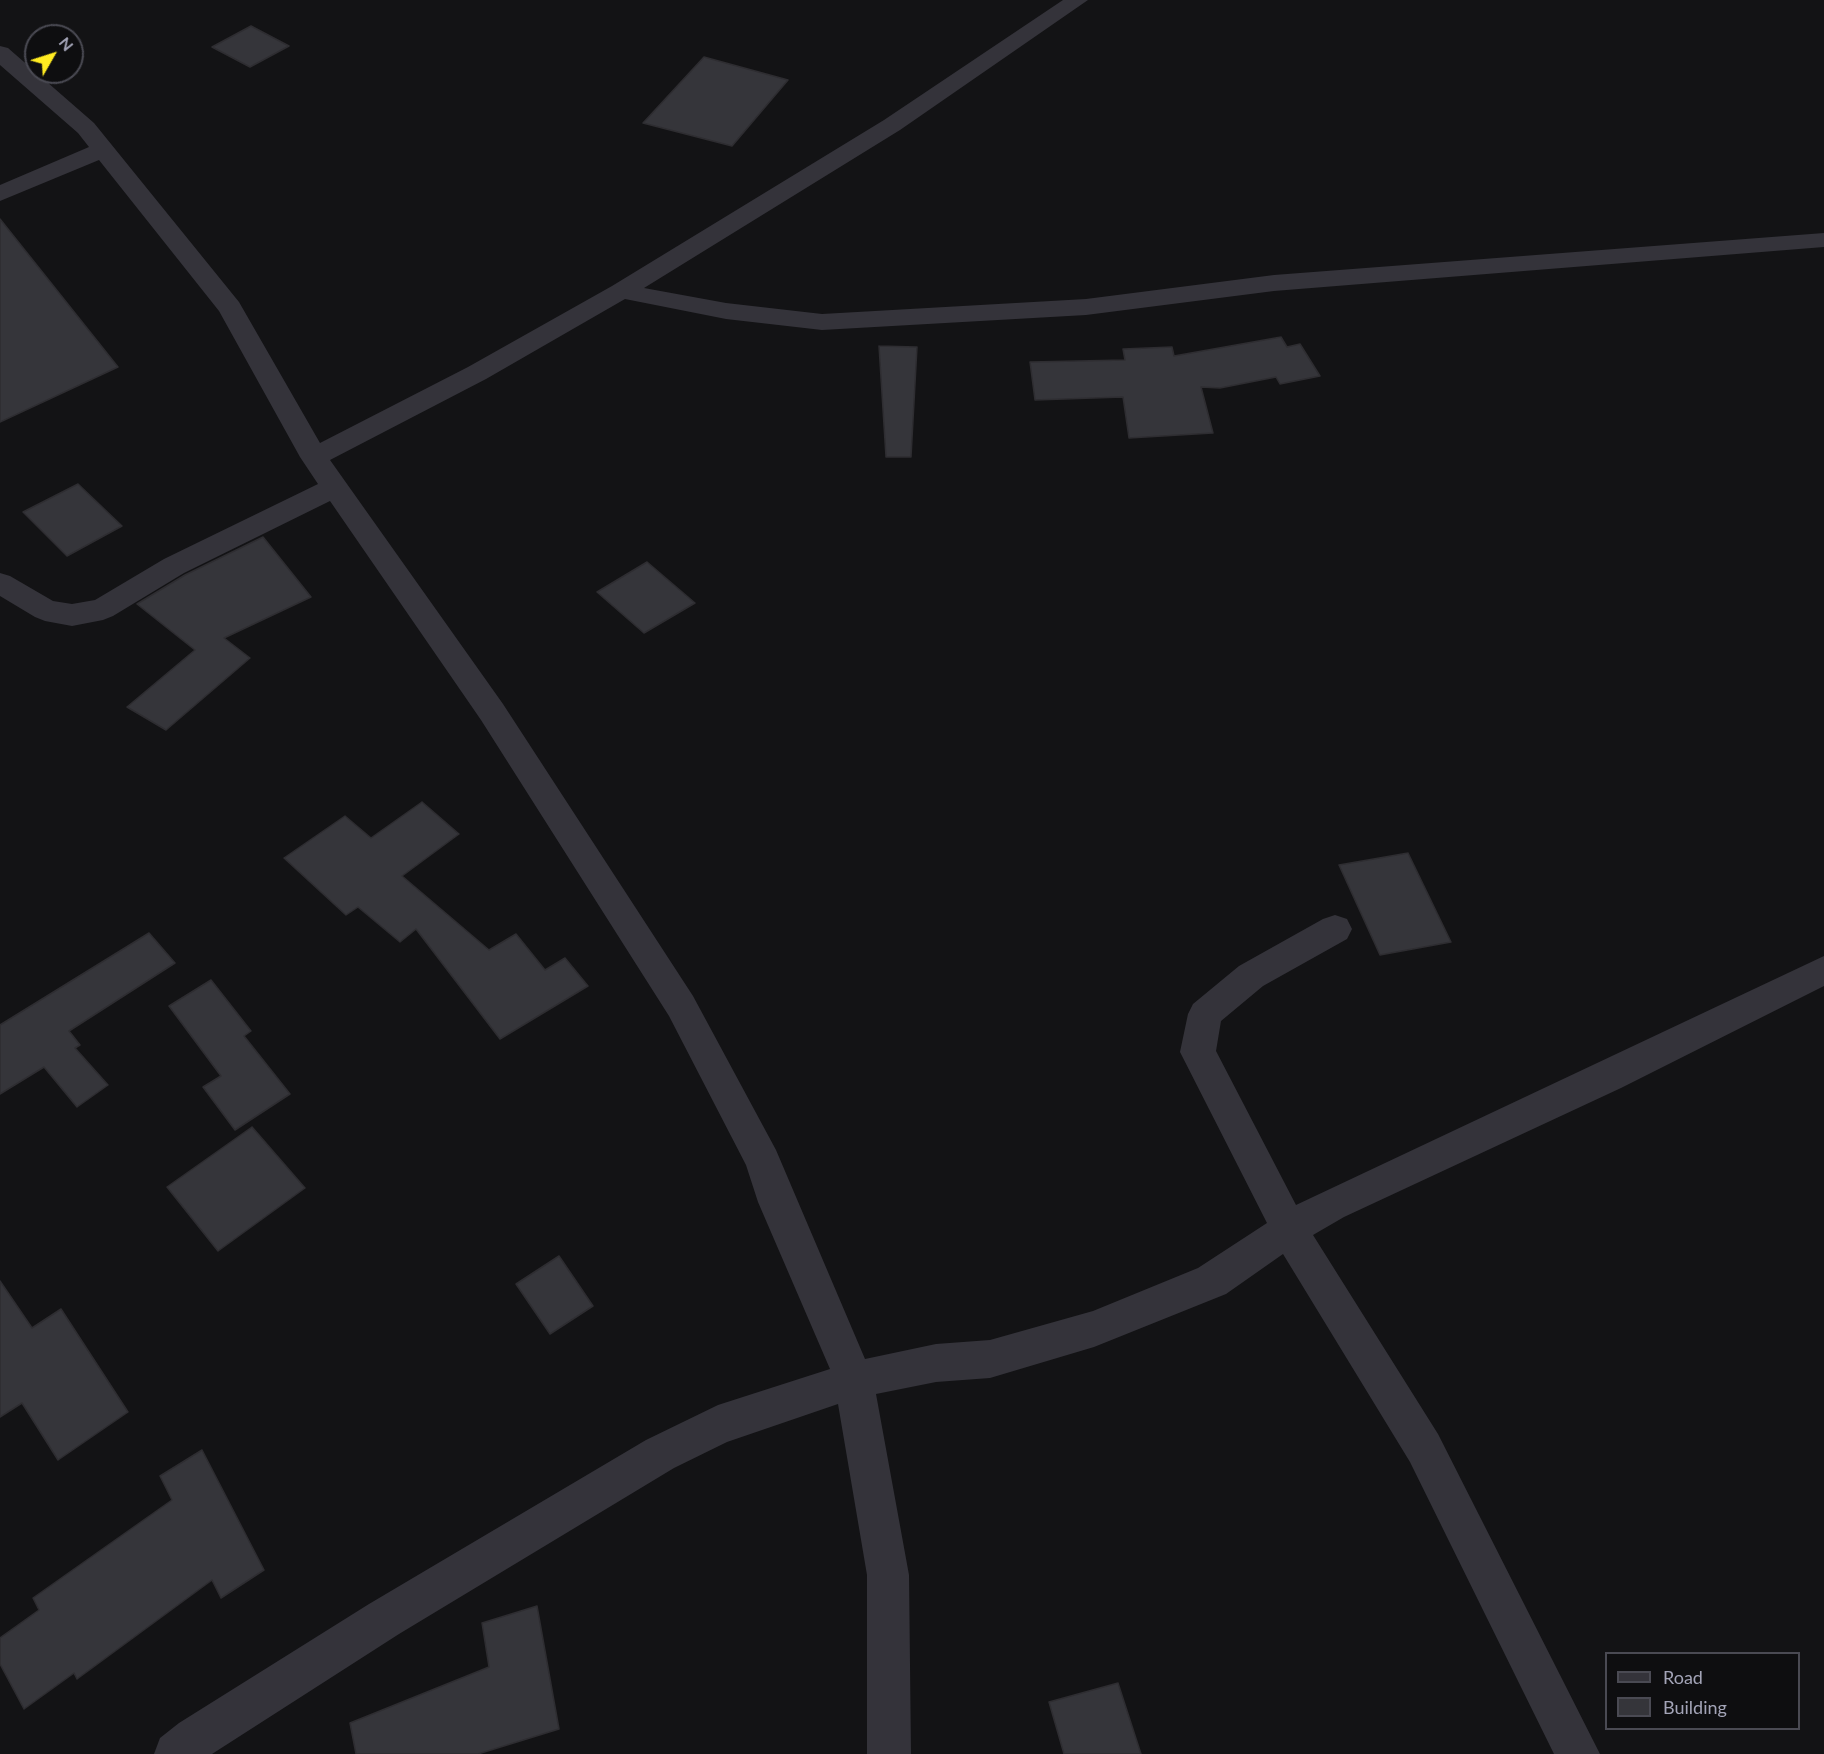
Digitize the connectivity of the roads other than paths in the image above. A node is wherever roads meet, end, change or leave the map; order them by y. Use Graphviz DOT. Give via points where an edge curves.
graph roads {
  1 [pos="1077,0"];
  2 [pos="0,52"];
  3 [pos="104,150"];
  4 [pos="0,194"];
  5 [pos="1824,240"];
  6 [pos="621,291"];
  7 [pos="314,457"];
  8 [pos="334,488"];
  9 [pos="0,583"];
  10 [pos="1335,929"];
  11 [pos="1824,970"];
  12 [pos="1289,1230"];
  13 [pos="854,1380"];
  14 [pos="176,1754"];
  15 [pos="889,1754"];
  16 [pos="1578,1754"];
  1 -- 6 [label="street" via="892,125"];
  2 -- 3 [label="street" via="86,128"];
  3 -- 4 [label="street"];
  3 -- 7 [label="street" via="230,308"];
  5 -- 6 [label="street" via="1274,283 1086,307 822,322 726,311"];
  6 -- 7 [label="street"];
  7 -- 8 [label="street"];
  8 -- 9 [label="street" via="174,566 103,609 72,615 45,610"];
  8 -- 13 [label="street" via="492,712 681,1006 763,1162"];
  10 -- 12 [label="street" via="1251,976 1205,1014 1198,1052"];
  11 -- 12 [label="street" via="1608,1077 1331,1205"];
  12 -- 13 [label="street" via="1212,1281 1094,1329 990,1359 936,1363"];
  12 -- 16 [label="street" via="1424,1448"];
  13 -- 14 [label="street" via="718,1425 660,1454 384,1619"];
  13 -- 15 [label="street" via="888,1575"];
}
